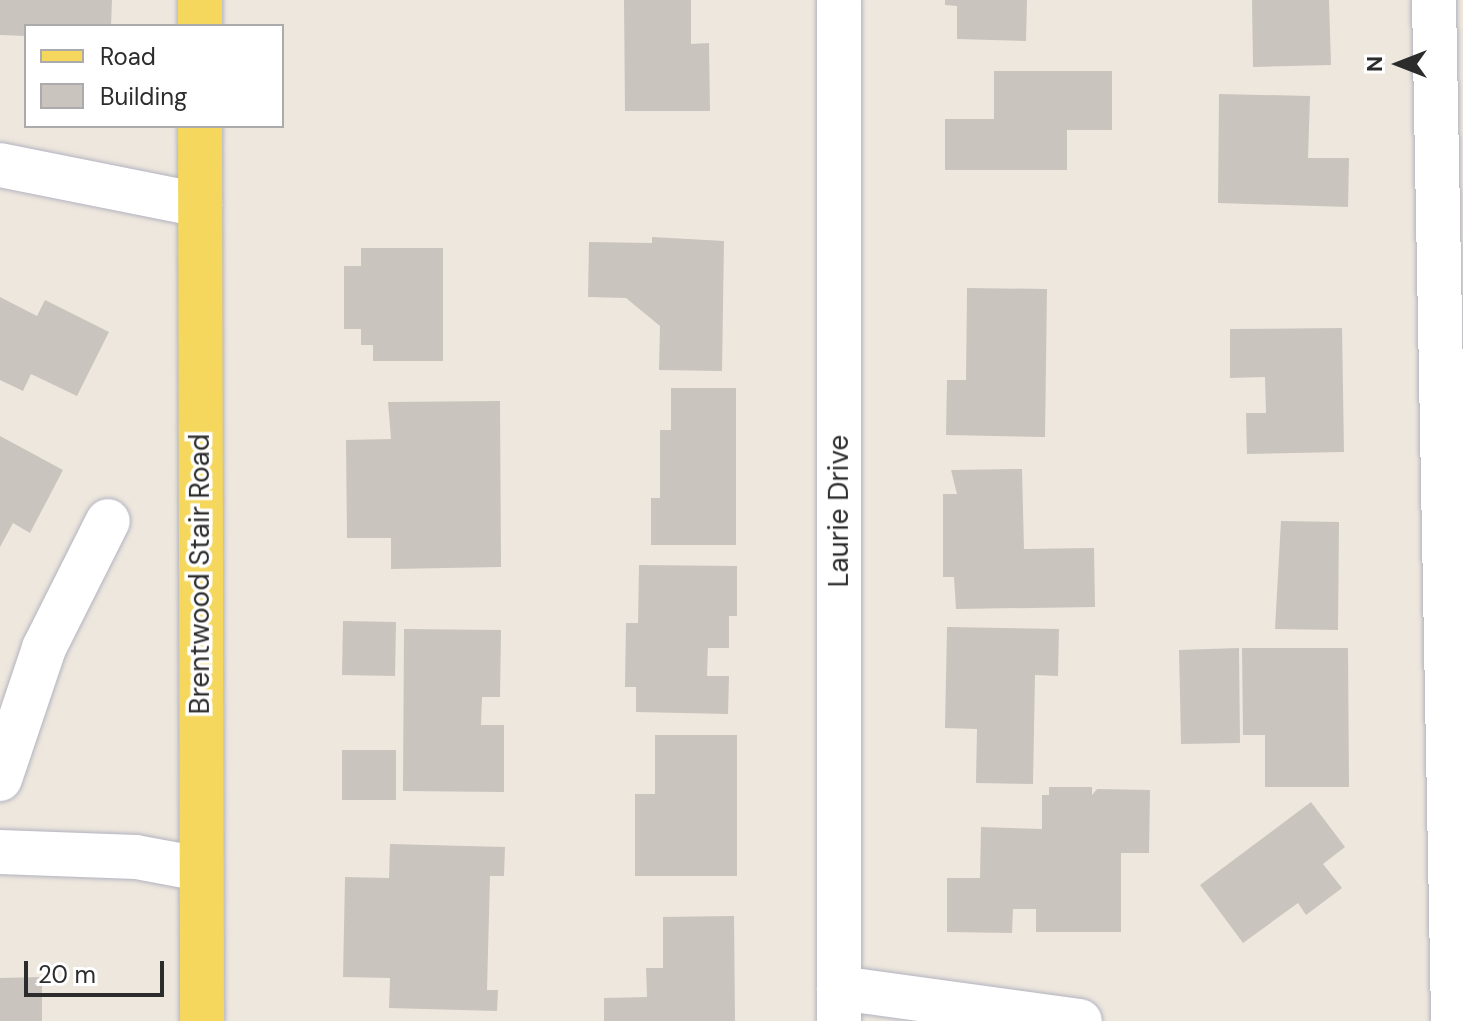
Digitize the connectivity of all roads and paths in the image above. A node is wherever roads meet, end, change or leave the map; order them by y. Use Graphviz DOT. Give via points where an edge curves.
graph roads {
  1 [pos="200,0"];
  2 [pos="839,0"];
  3 [pos="1434,0"];
  4 [pos="200,24"];
  5 [pos="200,128"];
  6 [pos="0,165"];
  7 [pos="200,205"];
  8 [pos="108,521"];
  9 [pos="0,779"];
  10 [pos="0,852"];
  11 [pos="200,869"];
  12 [pos="839,1004"];
  13 [pos="202,1021"];
  14 [pos="1080,1021"];
  15 [pos="1453,1021"];
  1 -- 4 [label="main road"];
  2 -- 12 [label="street, Laurie Drive"];
  3 -- 15 [label="street"];
  5 -- 7 [label="main road, Brentwood Stair Road"];
  6 -- 7 [label="street"];
  7 -- 11 [label="main road, Brentwood Stair Road"];
  8 -- 9 [label="street" via="44,648"];
  10 -- 11 [label="street" via="136,857"];
  11 -- 13 [label="main road, Brentwood Stair Road"];
  12 -- 14 [label="street"];
}
